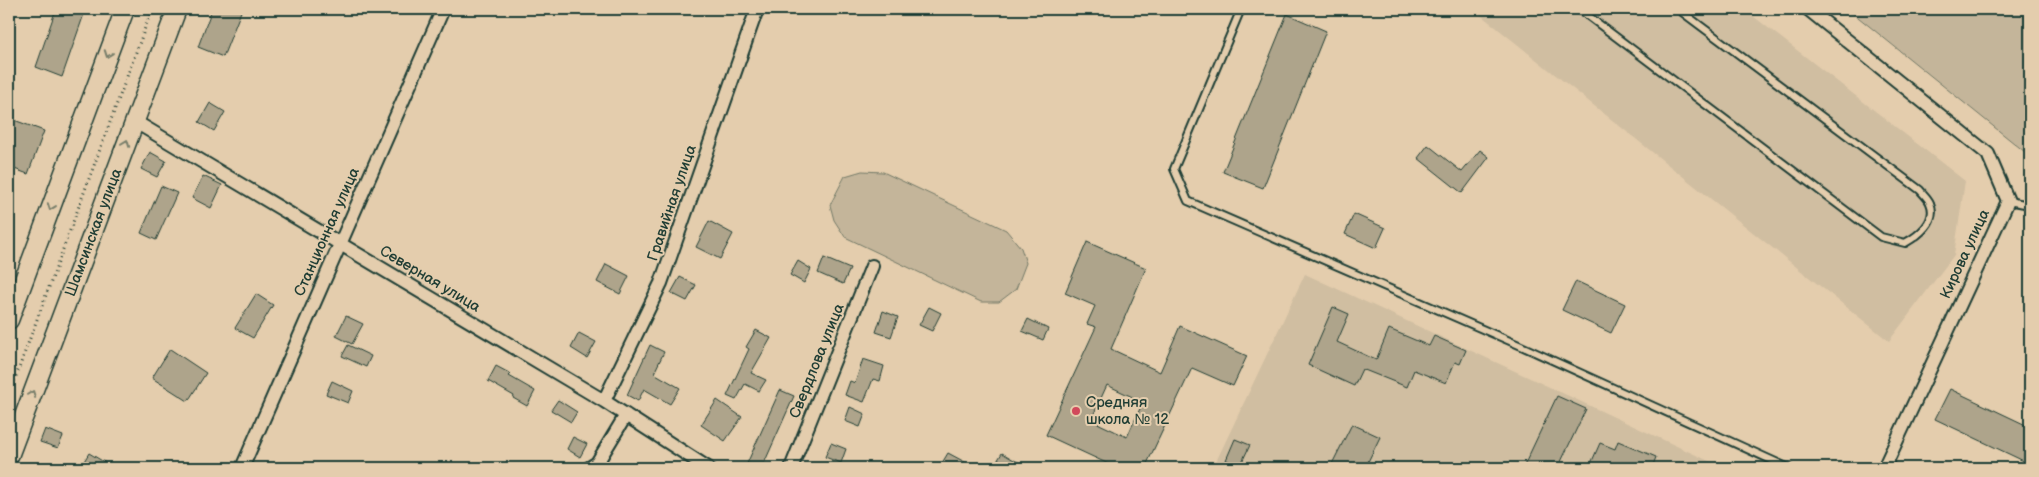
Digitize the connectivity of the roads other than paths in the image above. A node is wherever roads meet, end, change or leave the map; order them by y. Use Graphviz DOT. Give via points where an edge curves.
graph roads {
  1 [pos="125,9"];
  2 [pos="176,9"];
  3 [pos="442,9"];
  4 [pos="757,9"];
  5 [pos="1241,9"];
  6 [pos="1579,9"];
  7 [pos="1678,9"];
  8 [pos="1808,9"];
  9 [pos="134,121"];
  10 [pos="2008,201"];
  11 [pos="2030,205"];
  12 [pos="340,245"];
  13 [pos="872,266"];
  14 [pos="9,320"];
  15 [pos="604,401"];
  16 [pos="626,415"];
  17 [pos="9,456"];
  18 [pos="242,468"];
  19 [pos="589,468"];
  20 [pos="708,468"];
  21 [pos="791,468"];
  22 [pos="1789,468"];
  23 [pos="1884,468"];
  1 -- 14 [label="main road, one-way"];
  2 -- 9 [label="main road, Шамсинская улица"];
  3 -- 12 [label="street, Станционная улица"];
  4 -- 15 [label="street, Гравийная улица" via="661,283"];
  5 -- 22 [label="lane" via="1174,169 1188,202 1519,345"];
  6 -- 7 [label="lane" via="1881,237 1905,243 1920,235 1931,214 1930,204 1920,190"];
  8 -- 10 [label="street, Кирова улица" via="1988,154"];
  9 -- 12 [label="street, Северная улица"];
  17 -- 9 [label="main road, Шамсинская улица, one-way"];
  10 -- 11 [label="lane"];
  10 -- 23 [label="street, Кирова улица"];
  12 -- 15 [label="street, Северная улица"];
  12 -- 18 [label="street, Станционная улица"];
  13 -- 21 [label="street, Свердлова улица"];
  15 -- 16 [label="street, Северная улица"];
  16 -- 19 [label="street" via="597,463"];
  16 -- 20 [label="street, Северная улица"];
}
